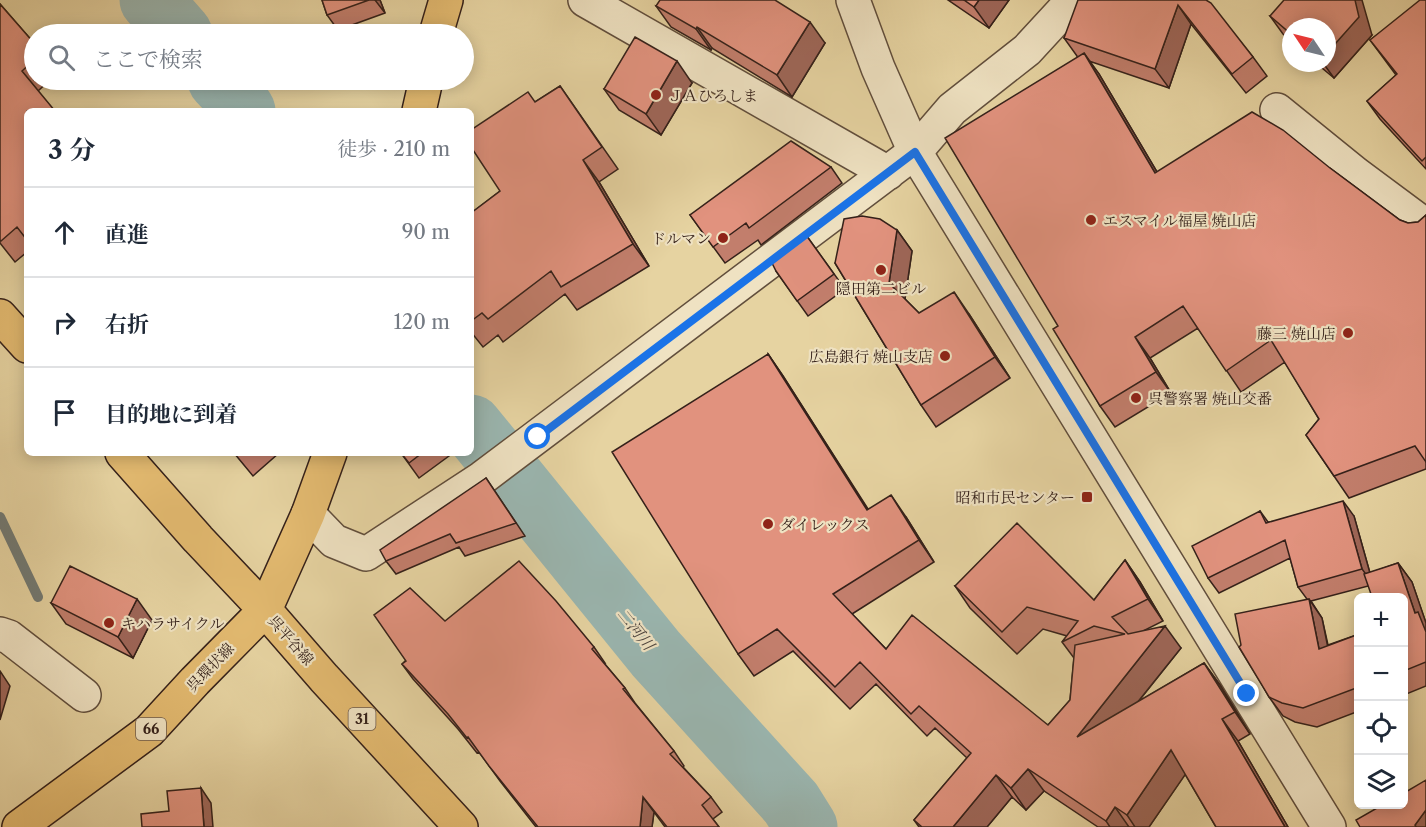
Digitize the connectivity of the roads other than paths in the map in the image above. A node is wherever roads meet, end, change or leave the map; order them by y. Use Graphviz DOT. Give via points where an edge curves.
graph roads {
  1 [pos="446,0"];
  2 [pos="853,0"];
  3 [pos="1073,0"];
  4 [pos="594,1"];
  5 [pos="439,24"];
  6 [pos="424,90"];
  7 [pos="420,108"];
  8 [pos="1277,111"];
  9 [pos="915,152"];
  10 [pos="888,173"];
  11 [pos="1426,225"];
  12 [pos="0,316"];
  13 [pos="24,343"];
  14 [pos="125,456"];
  15 [pos="329,456"];
  16 [pos="308,513"];
  17 [pos="266,610"];
  18 [pos="0,634"];
  19 [pos="84,694"];
  20 [pos="19,827"];
  21 [pos="461,827"];
  22 [pos="1329,827"];
  1 -- 5 [label="main road"];
  2 -- 9 [label="street"];
  3 -- 9 [label="street" via="1027,50 952,109"];
  4 -- 10 [label="street"];
  6 -- 7 [label="main road"];
  8 -- 11 [label="street"];
  9 -- 10 [label="street"];
  9 -- 22 [label="street"];
  10 -- 16 [label="street" via="482,478 366,554 334,541"];
  12 -- 13 [label="main road"];
  14 -- 17 [label="main road, 呉平谷線 / 31"];
  15 -- 16 [label="main road, 呉環状線 / 66"];
  16 -- 17 [label="main road, 呉環状線 / 66"];
  17 -- 20 [label="main road, 呉環状線 / 66" via="149,731"];
  17 -- 21 [label="main road, 呉平谷線 / 31"];
  18 -- 19 [label="street"];
}
